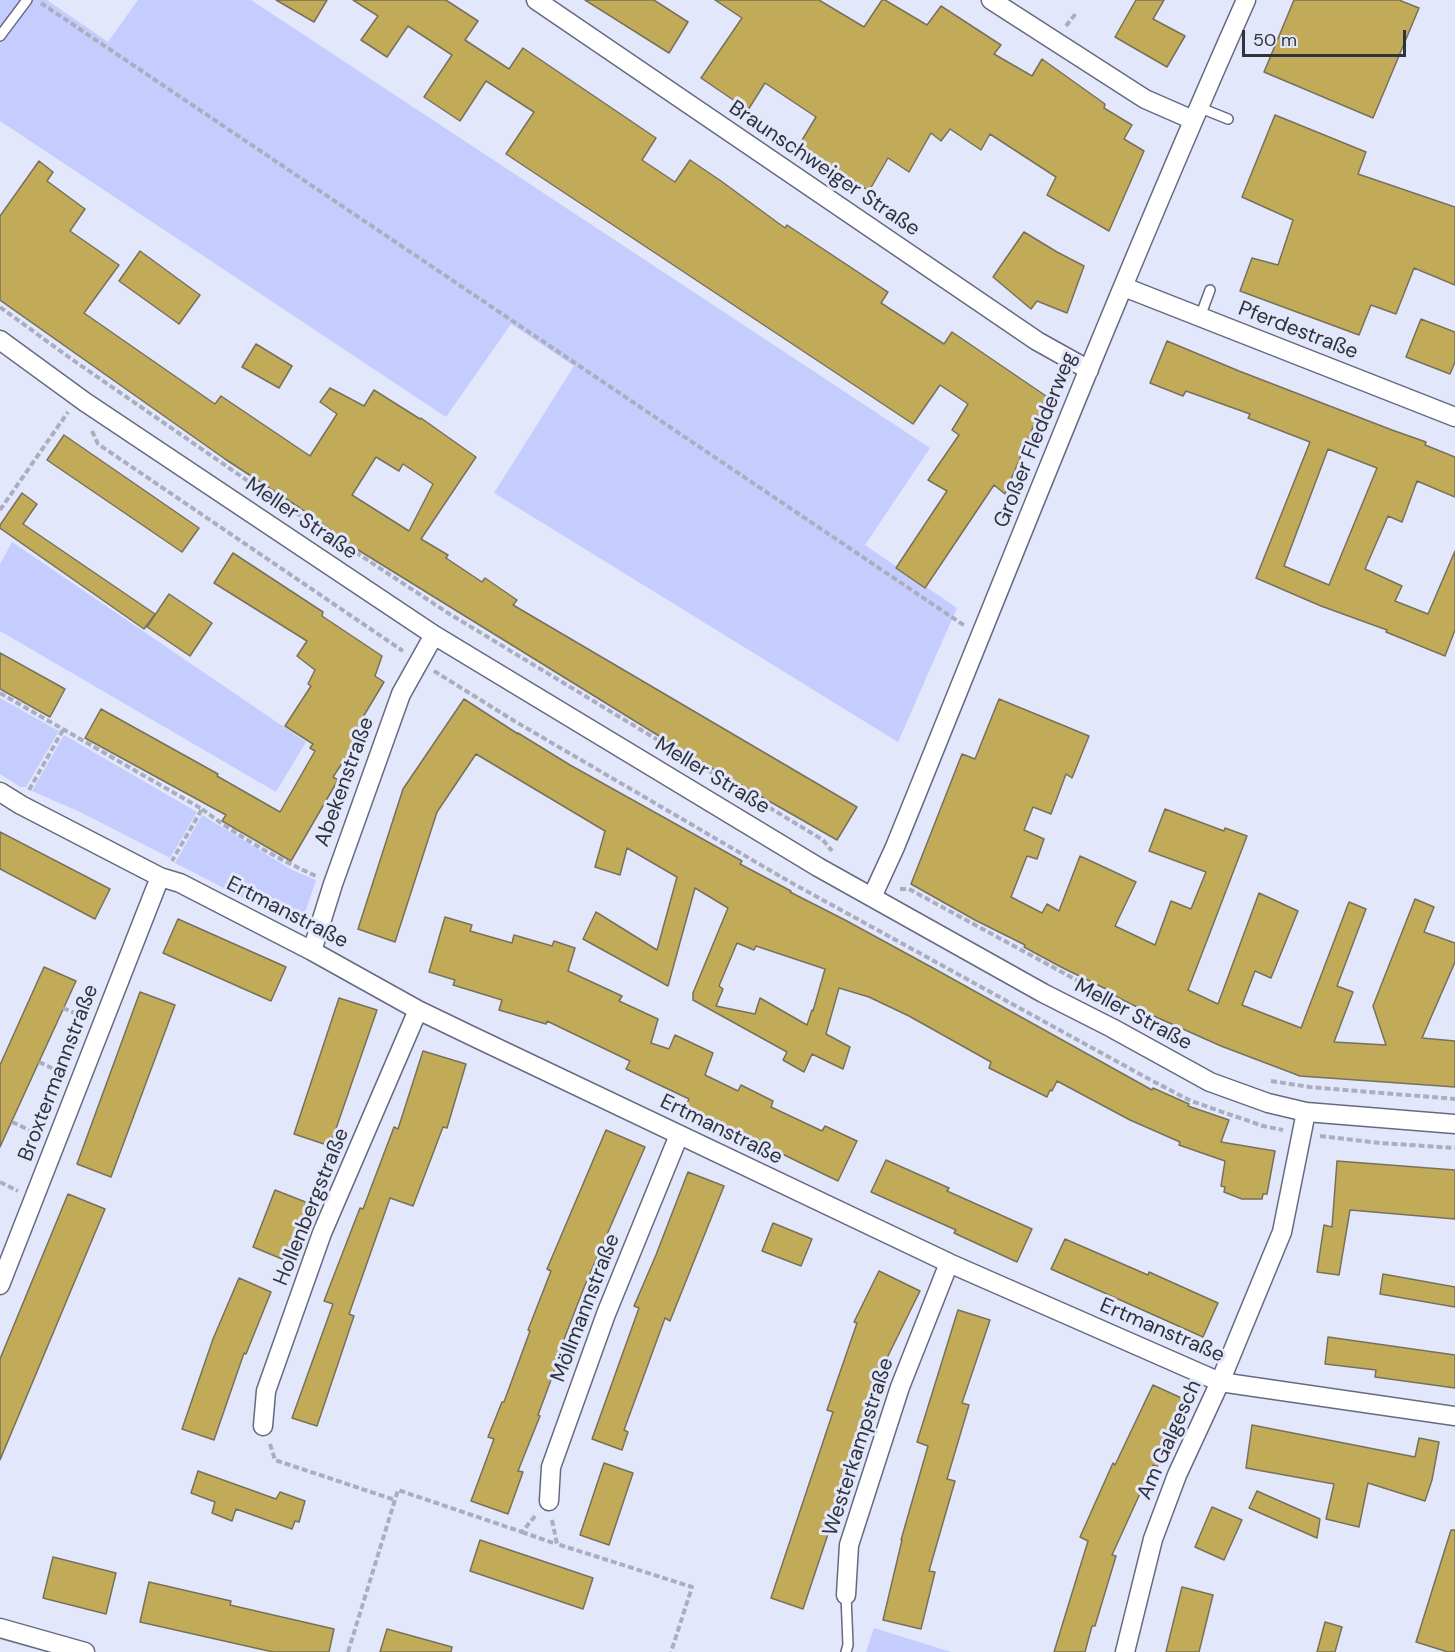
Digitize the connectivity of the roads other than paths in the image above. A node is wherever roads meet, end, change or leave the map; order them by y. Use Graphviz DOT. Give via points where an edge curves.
graph roads {
  1 [pos="27,0"];
  2 [pos="536,0"];
  3 [pos="991,0"];
  4 [pos="1246,0"];
  5 [pos="0,36"];
  6 [pos="1195,114"];
  7 [pos="1228,119"];
  8 [pos="1124,288"];
  9 [pos="1210,290"];
  10 [pos="1200,317"];
  11 [pos="0,340"];
  12 [pos="1089,370"];
  13 [pos="1455,417"];
  14 [pos="434,635"];
  15 [pos="0,792"];
  16 [pos="160,877"];
  17 [pos="872,897"];
  18 [pos="312,951"];
  19 [pos="418,1010"];
  20 [pos="1306,1112"];
  21 [pos="1455,1124"];
  22 [pos="679,1135"];
  23 [pos="949,1263"];
  24 [pos="0,1285"];
  25 [pos="1220,1382"];
  26 [pos="1455,1416"];
  27 [pos="263,1426"];
  28 [pos="549,1501"];
  29 [pos="846,1595"];
  30 [pos="0,1628"];
  31 [pos="85,1652"];
  32 [pos="846,1652"];
  33 [pos="1125,1652"];
  1 -- 5 [label="lane"];
  2 -- 12 [label="street, Braunschweiger Straße" via="1027,334"];
  3 -- 6 [label="street" via="1145,99"];
  4 -- 6 [label="street, Großer Fledderweg"];
  6 -- 7 [label="lane"];
  6 -- 8 [label="street, Großer Fledderweg"];
  8 -- 10 [label="street, Pferdestraße"];
  8 -- 12 [label="street, Großer Fledderweg"];
  9 -- 10 [label="lane"];
  10 -- 13 [label="street, Pferdestraße"];
  11 -- 14 [label="street, Meller Straße" via="78,397"];
  12 -- 17 [label="street, Großer Fledderweg"];
  14 -- 17 [label="street, Meller Straße"];
  14 -- 18 [label="street, Abekenstraße" via="401,694"];
  15 -- 16 [label="street, Ertmanstraße"];
  16 -- 18 [label="street, Ertmanstraße" via="180,883"];
  16 -- 24 [label="street, Broxtermannstraße"];
  17 -- 20 [label="street, Meller Straße" via="1210,1082"];
  18 -- 19 [label="street, Ertmanstraße"];
  19 -- 22 [label="street, Ertmanstraße"];
  19 -- 27 [label="street, Hollenbergstraße" via="322,1233 266,1391"];
  20 -- 21 [label="street, Meller Straße"];
  20 -- 25 [label="street, Am Galgesch" via="1282,1232"];
  22 -- 23 [label="street, Ertmanstraße"];
  22 -- 28 [label="street, Möllmannstraße" via="606,1314 551,1467"];
  23 -- 25 [label="street, Ertmanstraße"];
  23 -- 29 [label="street, Westerkampstraße" via="900,1387 849,1545"];
  25 -- 26 [label="street, Ertmanstraße"];
  25 -- 33 [label="street, Am Galgesch" via="1177,1475 1153,1539"];
  29 -- 32 [label="lane, Westerkampstraße"];
  30 -- 31 [label="street"];
}
